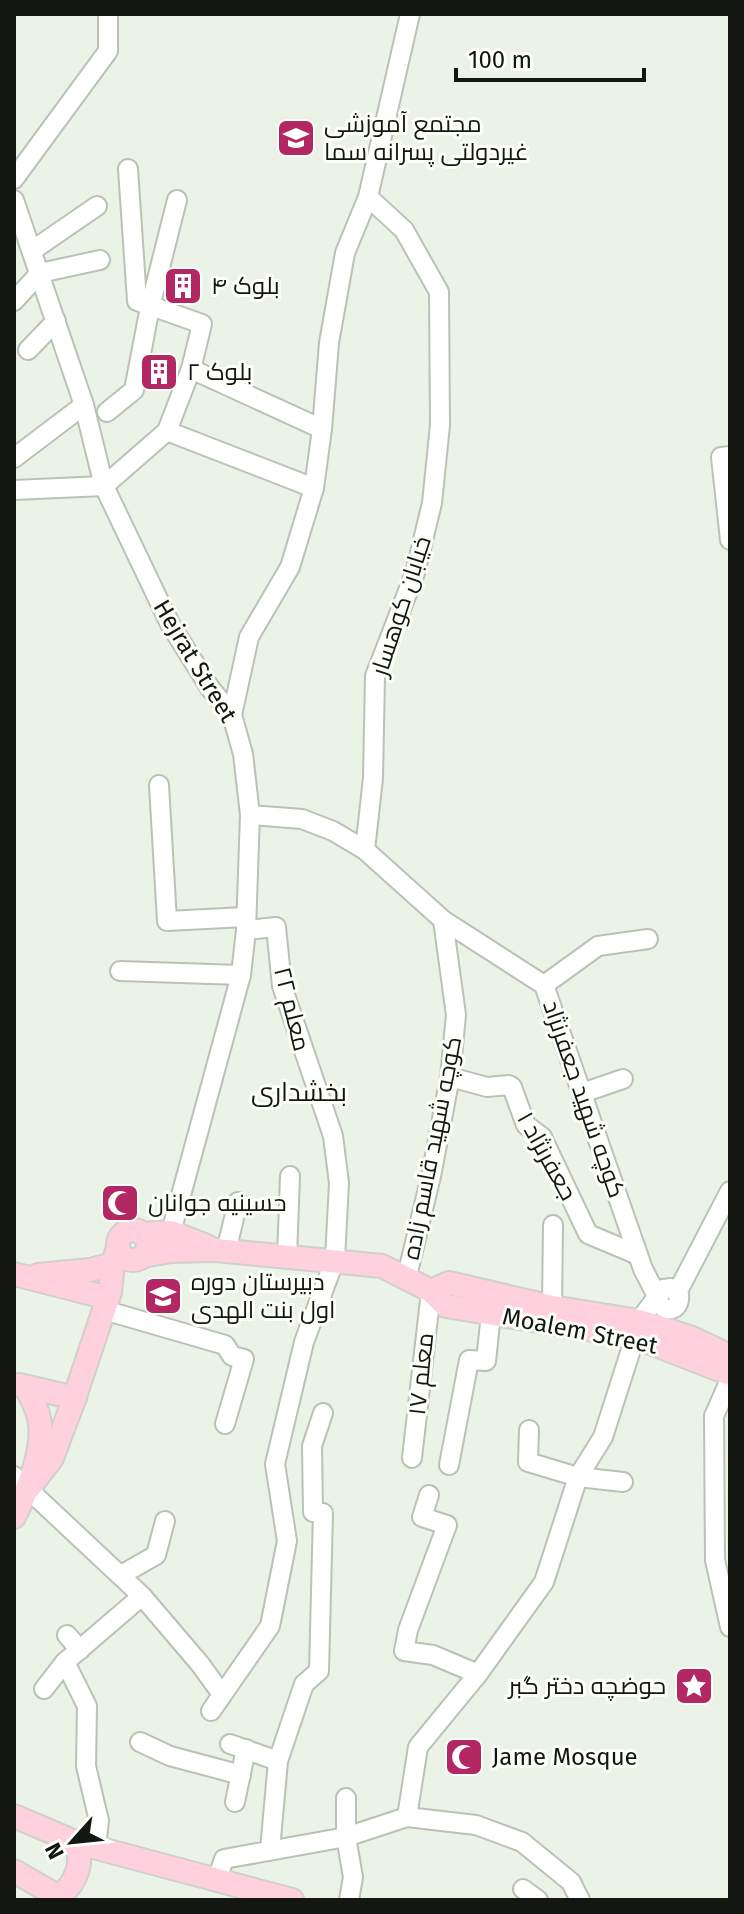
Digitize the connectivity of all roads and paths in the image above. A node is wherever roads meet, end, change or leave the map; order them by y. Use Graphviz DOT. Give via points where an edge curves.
graph roads {
  1 [pos="108,14"];
  2 [pos="410,14"];
  3 [pos="128,169"];
  4 [pos="14,179"];
  5 [pos="368,197"];
  6 [pos="177,200"];
  7 [pos="97,206"];
  8 [pos="16,209"];
  9 [pos="33,250"];
  10 [pos="100,260"];
  11 [pos="40,273"];
  12 [pos="14,301"];
  13 [pos="150,307"];
  14 [pos="56,321"];
  15 [pos="28,350"];
  16 [pos="191,369"];
  17 [pos="84,405"];
  18 [pos="107,412"];
  19 [pos="322,429"];
  20 [pos="167,431"];
  21 [pos="730,456"];
  22 [pos="14,458"];
  23 [pos="104,486"];
  24 [pos="314,488"];
  25 [pos="14,490"];
  26 [pos="730,540"];
  27 [pos="232,715"];
  28 [pos="159,785"];
  29 [pos="250,815"];
  30 [pos="365,850"];
  31 [pos="443,920"];
  32 [pos="246,924"];
  33 [pos="648,939"];
  34 [pos="120,971"];
  35 [pos="241,975"];
  36 [pos="544,985"];
  37 [pos="450,1077"];
  38 [pos="623,1079"];
  39 [pos="582,1093"];
  40 [pos="290,1176"];
  41 [pos="730,1191"];
  42 [pos="238,1202"];
  43 [pos="553,1225"];
  44 [pos="171,1242"];
  45 [pos="142,1249"];
  46 [pos="221,1251"];
  47 [pos="116,1255"];
  48 [pos="287,1257"];
  49 [pos="335,1259"];
  50 [pos="641,1262"];
  51 [pos="20,1275"];
  52 [pos="406,1280"];
  53 [pos="431,1291"];
  54 [pos="670,1296"];
  55 [pos="105,1305"];
  56 [pos="552,1307"];
  57 [pos="491,1314"];
  58 [pos="637,1329"];
  59 [pos="692,1338"];
  60 [pos="730,1356"];
  61 [pos="730,1377"];
  62 [pos="20,1386"];
  63 [pos="75,1398"];
  64 [pos="323,1413"];
  65 [pos="225,1424"];
  66 [pos="529,1430"];
  67 [pos="412,1458"];
  68 [pos="449,1465"];
  69 [pos="578,1477"];
  70 [pos="22,1482"];
  71 [pos="623,1482"];
  72 [pos="429,1495"];
  73 [pos="722,1500"];
  74 [pos="14,1517"];
  75 [pos="165,1521"];
  76 [pos="121,1575"];
  77 [pos="142,1596"];
  78 [pos="730,1627"];
  79 [pos="67,1635"];
  80 [pos="73,1656"];
  81 [pos="478,1674"];
  82 [pos="44,1689"];
  83 [pos="221,1693"];
  84 [pos="211,1711"];
  85 [pos="140,1742"];
  86 [pos="278,1761"];
  87 [pos="241,1775"];
  88 [pos="346,1798"];
  89 [pos="235,1802"];
  90 [pos="14,1816"];
  91 [pos="407,1817"];
  92 [pos="346,1837"];
  93 [pos="86,1844"];
  94 [pos="270,1850"];
  95 [pos="14,1871"];
  96 [pos="217,1880"];
  97 [pos="60,1899"];
  98 [pos="292,1900"];
  99 [pos="349,1900"];
  100 [pos="580,1900"];
  1 -- 4 [label="street" via="108,51"];
  2 -- 5 [label="street"];
  3 -- 13 [label="street" via="137,301"];
  5 -- 19 [label="street" via="345,253 329,343"];
  5 -- 30 [label="street, خیابان کوهسار" via="404,230 439,292 440,425 432,503 415,573 375,676"];
  6 -- 13 [label="street"];
  7 -- 9 [label="street"];
  8 -- 9 [label="street, Hejrat Street"];
  9 -- 11 [label="street, Hejrat Street"];
  10 -- 11 [label="street"];
  11 -- 12 [label="street"];
  11 -- 14 [label="street, Hejrat Street"];
  13 -- 16 [label="street" via="202,324"];
  13 -- 18 [label="street" via="134,390"];
  14 -- 15 [label="street"];
  14 -- 17 [label="street, Hejrat Street"];
  16 -- 19 [label="street"];
  16 -- 20 [label="street"];
  17 -- 22 [label="street"];
  17 -- 23 [label="street, Hejrat Street"];
  19 -- 24 [label="street"];
  20 -- 23 [label="street"];
  20 -- 24 [label="street"];
  21 -- 26 [label="street" via="721,457"];
  23 -- 25 [label="street"];
  23 -- 27 [label="street, Hejrat Street" via="170,624"];
  24 -- 27 [label="street" via="290,567 249,637"];
  27 -- 29 [label="street, Hejrat Street"];
  28 -- 32 [label="street" via="167,921"];
  29 -- 30 [label="street, کوچه شهید جعفرنژاد" via="302,819"];
  29 -- 32 [label="street, Hejrat Street"];
  30 -- 31 [label="street, کوچه شهید جعفرنژاد"];
  31 -- 36 [label="street, کوچه شهید جعفرنژاد"];
  31 -- 37 [label="street, کوچه شهید قاسم زاده" via="456,1015"];
  32 -- 35 [label="street, Hejrat Street"];
  32 -- 49 [label="street, معلم ۲۲" via="276,927 282,986 333,1136 339,1183"];
  33 -- 36 [label="street" via="598,946"];
  34 -- 35 [label="street"];
  35 -- 44 [label="street, Hejrat Street"];
  36 -- 39 [label="street, کوچه شهید جعفرنژاد"];
  37 -- 50 [label="street, جعفرنژاد ۱" via="512,1087 526,1125 542,1137 588,1234"];
  37 -- 52 [label="street, کوچه شهید قاسم زاده"];
  38 -- 39 [label="street"];
  39 -- 50 [label="street, کوچه شهید جعفرنژاد"];
  40 -- 48 [label="street"];
  41 -- 54 [label="street"];
  42 -- 46 [label="street"];
  43 -- 56 [label="street"];
  44 -- 45 [label="main road"];
  44 -- 46 [label="main road, Moalem Street"];
  45 -- 47 [label="main road" via="133,1231 124,1234"];
  45 -- 55 [label="main road"];
  46 -- 48 [label="main road, Moalem Street"];
  47 -- 51 [label="main road" via="90,1270"];
  47 -- 55 [label="main road"];
  48 -- 49 [label="main road, Moalem Street"];
  49 -- 52 [label="main road, Moalem Street" via="382,1266"];
  49 -- 83 [label="street" via="304,1342 275,1464 287,1541 270,1626"];
  50 -- 54 [label="street, کوچه شهید جعفرنژاد"];
  51 -- 55 [label="main road"];
  52 -- 53 [label="main road, Moalem Street"];
  53 -- 56 [label="main road, Moalem Street" via="449,1283"];
  53 -- 57 [label="main road, Moalem Street" via="446,1306"];
  53 -- 67 [label="street, معلم ۱۷"];
  54 -- 58 [label="street"];
  54 -- 59 [label="street, کوچه شهید جعفرنژاد"];
  55 -- 63 [label="main road"];
  55 -- 65 [label="street" via="225,1345 232,1356 244,1359"];
  56 -- 58 [label="main road, Moalem Street"];
  57 -- 58 [label="main road, Moalem Street"];
  57 -- 68 [label="street" via="486,1361 469,1360"];
  58 -- 59 [label="main road, Moalem Street"];
  58 -- 61 [label="main road, Moalem Street"];
  58 -- 69 [label="street" via="603,1437"];
  59 -- 60 [label="main road, Moalem Street"];
  61 -- 73 [label="street" via="714,1416"];
  62 -- 63 [label="main road"];
  62 -- 70 [label="main road" via="36,1408 41,1430"];
  63 -- 70 [label="main road" via="52,1458"];
  64 -- 86 [label="street" via="312,1446 313,1512 323,1513 319,1671 304,1684"];
  66 -- 69 [label="street" via="528,1462"];
  69 -- 71 [label="street"];
  69 -- 81 [label="street" via="544,1582"];
  70 -- 74 [label="main road"];
  70 -- 76 [label="street"];
  72 -- 81 [label="street" via="422,1517 447,1525 404,1651 433,1655"];
  73 -- 78 [label="street" via="715,1560"];
  75 -- 76 [label="street" via="156,1555"];
  76 -- 77 [label="street"];
  77 -- 80 [label="street"];
  77 -- 83 [label="street"];
  79 -- 80 [label="street"];
  80 -- 82 [label="street"];
  80 -- 93 [label="street" via="87,1706 86,1766 99,1821"];
  81 -- 91 [label="street" via="418,1747"];
  83 -- 84 [label="street"];
  85 -- 87 [label="street"];
  86 -- 87 [label="street" via="238,1746"];
  86 -- 94 [label="street"];
  87 -- 89 [label="street"];
  88 -- 92 [label="street"];
  90 -- 93 [label="main road"];
  91 -- 92 [label="street"];
  91 -- 100 [label="street" via="476,1825 522,1842 571,1882"];
  92 -- 94 [label="street"];
  92 -- 99 [label="street" via="353,1877"];
  93 -- 96 [label="main road"];
  93 -- 97 [label="main road" via="79,1851 72,1884"];
  94 -- 96 [label="street" via="224,1859"];
  95 -- 97 [label="main road"];
  96 -- 98 [label="main road"];
}
